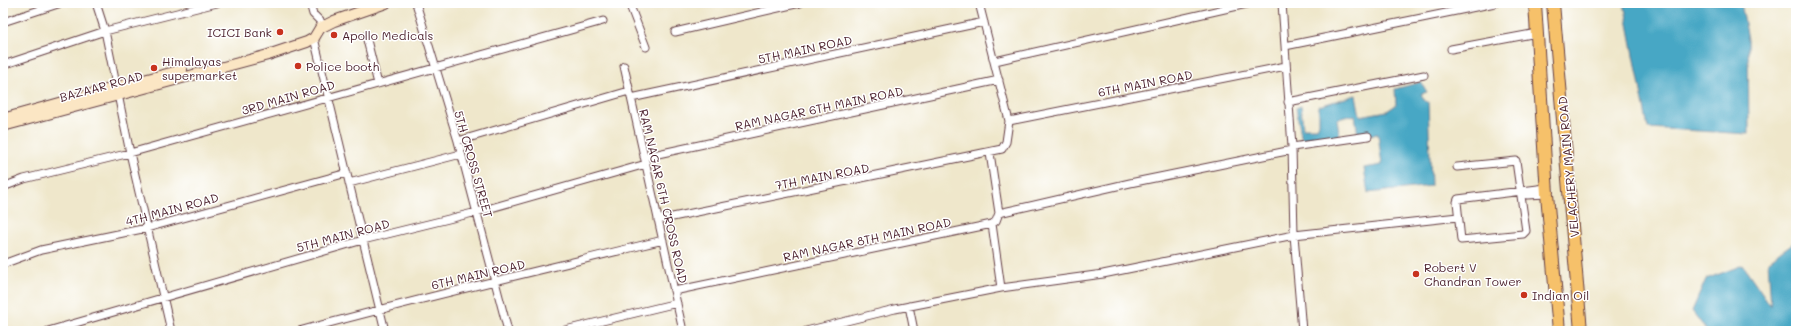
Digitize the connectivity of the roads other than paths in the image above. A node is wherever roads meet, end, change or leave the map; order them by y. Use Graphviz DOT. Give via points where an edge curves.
graph roads {
  1 [pos="61,3"];
  2 [pos="96,3"];
  3 [pos="217,3"];
  4 [pos="310,3"];
  5 [pos="386,3"];
  6 [pos="416,3"];
  7 [pos="629,3"];
  8 [pos="800,3"];
  9 [pos="979,3"];
  10 [pos="1251,3"];
  11 [pos="1282,3"];
  12 [pos="1495,3"];
  13 [pos="1535,3"];
  14 [pos="1553,3"];
  15 [pos="603,21"];
  16 [pos="3,22"];
  17 [pos="984,22"];
  18 [pos="105,31"];
  19 [pos="318,32"];
  20 [pos="675,32"];
  21 [pos="1537,33"];
  22 [pos="366,36"];
  23 [pos="1285,46"];
  24 [pos="646,47"];
  25 [pos="1451,49"];
  26 [pos="994,61"];
  27 [pos="3,65"];
  28 [pos="624,66"];
  29 [pos="1286,66"];
  30 [pos="435,68"];
  31 [pos="1424,75"];
  32 [pos="999,80"];
  33 [pos="378,84"];
  34 [pos="117,90"];
  35 [pos="630,94"];
  36 [pos="328,98"];
  37 [pos="1288,102"];
  38 [pos="3,119"];
  39 [pos="1009,121"];
  40 [pos="3,126"];
  41 [pos="1368,136"];
  42 [pos="458,141"];
  43 [pos="1292,148"];
  44 [pos="130,153"];
  45 [pos="990,153"];
  46 [pos="461,154"];
  47 [pos="645,161"];
  48 [pos="1457,167"];
  49 [pos="347,173"];
  50 [pos="349,182"];
  51 [pos="3,187"];
  52 [pos="1546,191"];
  53 [pos="1520,193"];
  54 [pos="477,212"];
  55 [pos="999,213"];
  56 [pos="1458,217"];
  57 [pos="658,220"];
  58 [pos="992,224"];
  59 [pos="147,228"];
  60 [pos="1294,235"];
  61 [pos="363,240"];
  62 [pos="663,240"];
  63 [pos="3,264"];
  64 [pos="494,282"];
  65 [pos="1578,284"];
  66 [pos="1556,286"];
  67 [pos="1001,288"];
  68 [pos="674,291"];
  69 [pos="162,298"];
  70 [pos="677,303"];
  71 [pos="909,306"];
  72 [pos="379,309"];
  73 [pos="48,331"];
  74 [pos="171,331"];
  75 [pos="299,331"];
  76 [pos="385,331"];
  77 [pos="508,331"];
  78 [pos="561,331"];
  79 [pos="683,331"];
  80 [pos="806,331"];
  81 [pos="914,331"];
  82 [pos="1302,331"];
  83 [pos="1559,331"];
  84 [pos="1581,331"];
  1 -- 16 [label="street"];
  2 -- 18 [label="street"];
  3 -- 18 [label="street"];
  4 -- 19 [label="street"];
  5 -- 19 [label="main road, BAZAAR ROAD" via="348,15"];
  6 -- 30 [label="street, 5TH CROSS STREET"];
  7 -- 24 [label="street"];
  8 -- 20 [label="street"];
  9 -- 17 [label="street"];
  10 -- 26 [label="street"];
  11 -- 23 [label="street"];
  12 -- 23 [label="street"];
  13 -- 21 [label="main road, VELACHERY MAIN ROAD"];
  14 -- 65 [label="main road, VELACHERY MAIN ROAD"];
  15 -- 30 [label="street, 3RD MAIN ROAD"];
  17 -- 26 [label="street"];
  17 -- 35 [label="street, 5TH MAIN ROAD"];
  18 -- 27 [label="street"];
  18 -- 34 [label="street"];
  19 -- 34 [label="main road, BAZAAR ROAD" via="273,48"];
  19 -- 36 [label="street"];
  21 -- 25 [label="street"];
  21 -- 52 [label="main road, VELACHERY MAIN ROAD"];
  22 -- 33 [label="street"];
  23 -- 29 [label="street"];
  26 -- 32 [label="street"];
  28 -- 35 [label="street, RAM NAGAR 6TH CROSS ROAD"];
  29 -- 37 [label="street"];
  29 -- 39 [label="street, 6TH MAIN ROAD"];
  30 -- 33 [label="street, 3RD MAIN ROAD"];
  30 -- 42 [label="street, 5TH CROSS STREET"];
  31 -- 37 [label="street"];
  32 -- 39 [label="street"];
  32 -- 47 [label="street, RAM NAGAR 6TH MAIN ROAD"];
  33 -- 36 [label="street, 3RD MAIN ROAD"];
  34 -- 38 [label="main road, BAZAAR ROAD"];
  34 -- 40 [label="main road, BAZAAR ROAD"];
  34 -- 44 [label="street"];
  35 -- 42 [label="street, 5TH MAIN ROAD"];
  35 -- 47 [label="street, RAM NAGAR 6TH CROSS ROAD"];
  36 -- 44 [label="street, 3RD MAIN ROAD"];
  36 -- 49 [label="street"];
  37 -- 43 [label="street"];
  39 -- 45 [label="street" via="1004,147 1000,151"];
  41 -- 43 [label="street"];
  42 -- 46 [label="street, 5TH CROSS STREET"];
  43 -- 55 [label="street"];
  43 -- 60 [label="street"];
  44 -- 51 [label="street, 3RD MAIN ROAD" via="24,179"];
  44 -- 59 [label="street"];
  45 -- 55 [label="street"];
  45 -- 57 [label="street, 7TH MAIN ROAD"];
  46 -- 50 [label="street"];
  46 -- 54 [label="street, 5TH CROSS STREET"];
  47 -- 54 [label="street, 5TH MAIN ROAD"];
  47 -- 57 [label="street, RAM NAGAR 6TH CROSS ROAD"];
  48 -- 53 [label="street" via="1516,161"];
  49 -- 50 [label="street"];
  49 -- 59 [label="street, 4TH MAIN ROAD"];
  50 -- 61 [label="street"];
  52 -- 53 [label="street"];
  52 -- 66 [label="main road, VELACHERY MAIN ROAD"];
  53 -- 56 [label="street" via="1458,199"];
  53 -- 56 [label="street" via="1526,231 1523,234 1461,240"];
  54 -- 61 [label="street, 5TH MAIN ROAD"];
  54 -- 64 [label="street, 5TH CROSS STREET"];
  55 -- 58 [label="street"];
  56 -- 60 [label="street"];
  57 -- 62 [label="street, RAM NAGAR 6TH CROSS ROAD"];
  58 -- 67 [label="street"];
  58 -- 68 [label="street, RAM NAGAR 8TH MAIN ROAD"];
  59 -- 63 [label="street, 4TH MAIN ROAD" via="42,250"];
  59 -- 69 [label="street"];
  60 -- 67 [label="street" via="1103,274"];
  60 -- 82 [label="street"];
  61 -- 69 [label="street, 5TH MAIN ROAD"];
  61 -- 72 [label="street"];
  62 -- 64 [label="street, 6TH MAIN ROAD"];
  62 -- 68 [label="street, RAM NAGAR 6TH CROSS ROAD"];
  64 -- 72 [label="street, 6TH MAIN ROAD"];
  64 -- 77 [label="street, 5TH CROSS STREET"];
  65 -- 66 [label="main road"];
  65 -- 84 [label="main road, VELACHERY MAIN ROAD"];
  66 -- 83 [label="main road, VELACHERY MAIN ROAD"];
  67 -- 71 [label="street"];
  68 -- 70 [label="street, RAM NAGAR 6TH CROSS ROAD"];
  69 -- 73 [label="street, 5TH MAIN ROAD"];
  69 -- 74 [label="street"];
  70 -- 78 [label="street"];
  70 -- 79 [label="street, RAM NAGAR 6TH CROSS ROAD"];
  71 -- 80 [label="street"];
  71 -- 81 [label="street"];
  72 -- 75 [label="street, 6TH MAIN ROAD"];
  72 -- 76 [label="street"];
}
